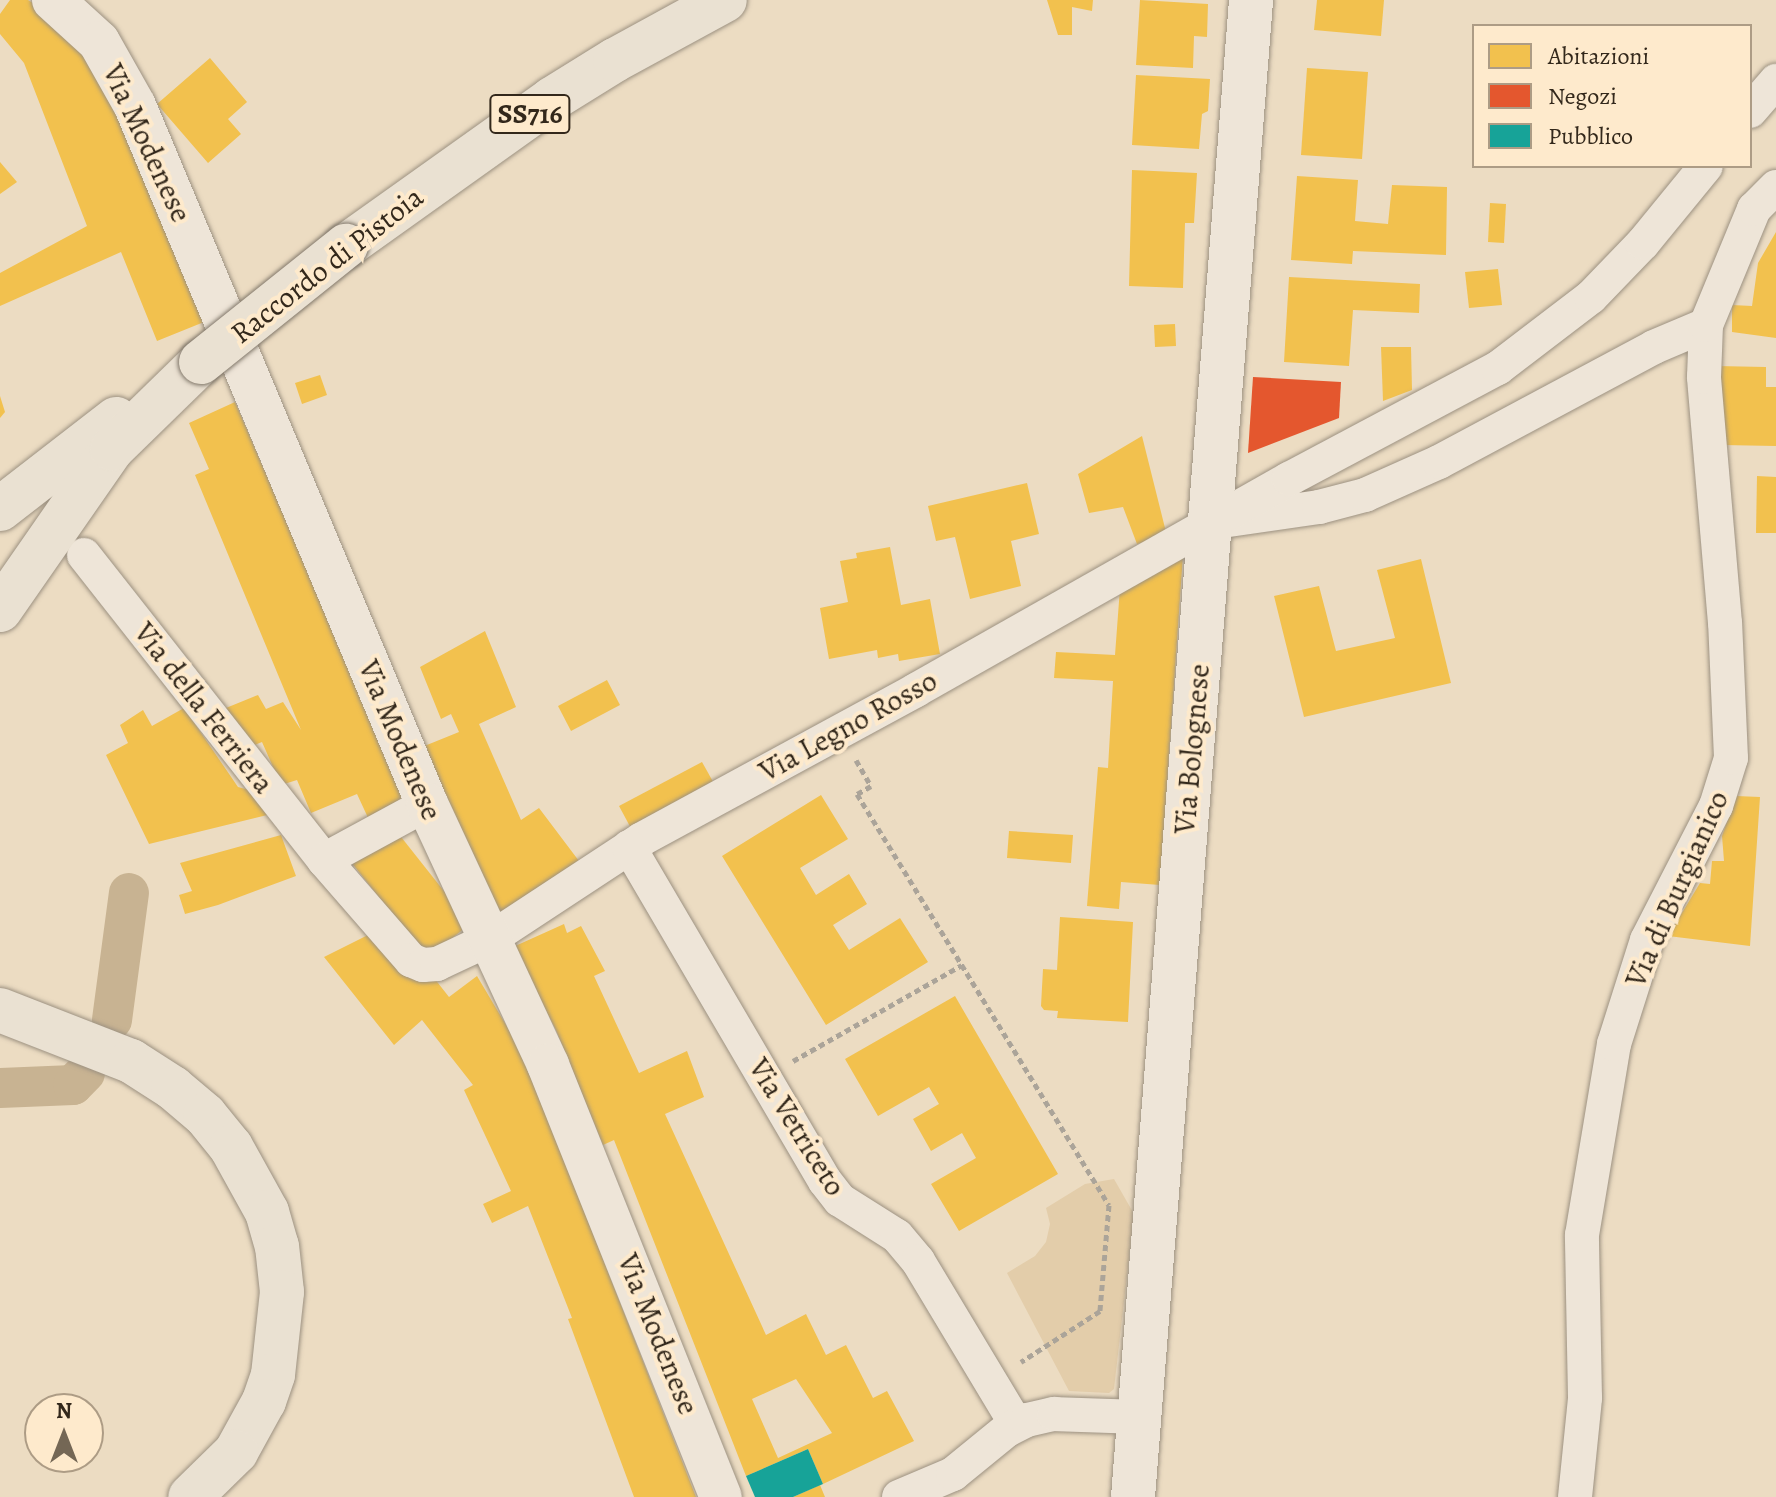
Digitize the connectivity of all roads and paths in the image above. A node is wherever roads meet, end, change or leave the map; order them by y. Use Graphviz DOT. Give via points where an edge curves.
graph roads {
  1 [pos="53,0"];
  2 [pos="725,0"];
  3 [pos="1251,0"];
  4 [pos="1776,81"];
  5 [pos="1752,109"];
  6 [pos="1704,168"];
  7 [pos="1776,187"];
  8 [pos="1706,325"];
  9 [pos="201,362"];
  10 [pos="0,509"];
  11 [pos="1212,522"];
  12 [pos="84,555"];
  13 [pos="0,610"];
  14 [pos="839,732"];
  15 [pos="427,804"];
  16 [pos="629,847"];
  17 [pos="324,860"];
  18 [pos="490,939"];
  19 [pos="962,965"];
  20 [pos="0,1010"];
  21 [pos="764,1077"];
  22 [pos="990,1381"];
  23 [pos="1138,1417"];
  24 [pos="1016,1424"];
  25 [pos="190,1497"];
  26 [pos="721,1497"];
  27 [pos="899,1497"];
  28 [pos="1133,1497"];
  29 [pos="1575,1497"];
  1 -- 15 [label="street, Via Modenese" via="99,42 135,106"];
  2 -- 9 [label="main road, Raccordo di Pistoia / SS716, bridge" via="552,99 346,246"];
  3 -- 11 [label="main road, Via Bolognese"];
  4 -- 5 [label="street"];
  6 -- 11 [label="street, Via Legno Rosso" via="1591,297 1529,347 1470,385"];
  7 -- 8 [label="street, Via di Burgianico" via="1754,209"];
  8 -- 11 [label="street" via="1365,495"];
  8 -- 29 [label="street, Via di Burgianico" via="1704,377 1731,758 1716,806 1637,966 1605,1089 1582,1235 1586,1379"];
  9 -- 10 [label="main road" via="133,406"];
  9 -- 13 [label="main road, Raccordo di Pistoia / SS716" via="112,449"];
  11 -- 14 [label="street, Via Legno Rosso"];
  11 -- 23 [label="main road, Via Bolognese"];
  12 -- 17 [label="street, Via della Ferriera"];
  14 -- 16 [label="street, Via Legno Rosso"];
  14 -- 19 [label="path" via="871,786 857,794"];
  15 -- 17 [label="street"];
  15 -- 18 [label="street, Via Modenese"];
  16 -- 18 [label="street, Via Legno Rosso"];
  16 -- 21 [label="street, Via Vetriceto"];
  17 -- 18 [label="street, Via della Ferriera" via="417,963 437,964"];
  18 -- 26 [label="street, Via Modenese" via="571,1120"];
  19 -- 21 [label="path"];
  19 -- 22 [label="path" via="1106,1198 1110,1213 1098,1314"];
  20 -- 25 [label="main road" via="131,1061 173,1088 231,1147 267,1212 282,1292 273,1375 236,1452"];
  21 -- 22 [label="street, Via Vetriceto" via="832,1191 906,1247"];
  22 -- 24 [label="street, Via Vetriceto"];
  23 -- 24 [label="street" via="1054,1414"];
  23 -- 28 [label="main road, Via Bolognese"];
  24 -- 27 [label="street" via="953,1474"];
}
